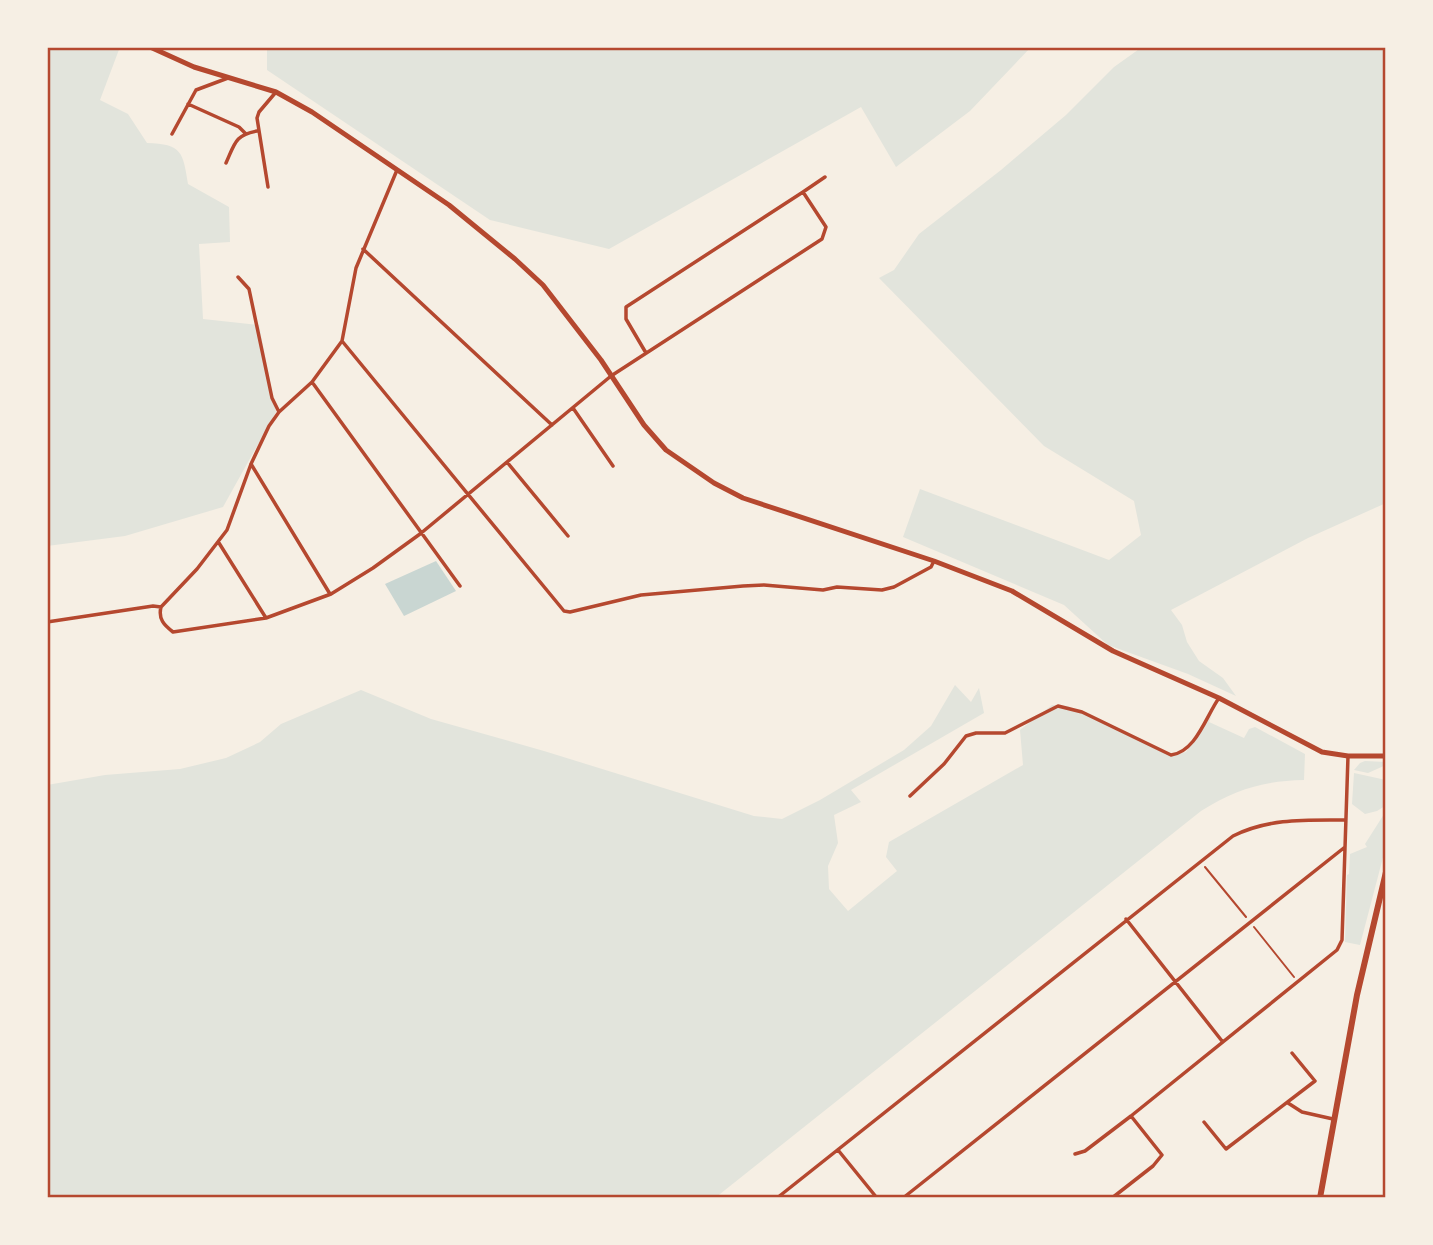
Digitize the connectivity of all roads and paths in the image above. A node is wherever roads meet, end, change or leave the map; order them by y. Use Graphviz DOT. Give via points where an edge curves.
graph roads {
  1 [pos="150,48"];
  2 [pos="230,78"];
  3 [pos="276,92"];
  4 [pos="188,104"];
  5 [pos="257,131"];
  6 [pos="245,133"];
  7 [pos="172,134"];
  8 [pos="226,163"];
  9 [pos="397,170"];
  10 [pos="825,177"];
  11 [pos="268,187"];
  12 [pos="803,192"];
  13 [pos="363,249"];
  14 [pos="238,276"];
  15 [pos="342,341"];
  16 [pos="646,353"];
  17 [pos="611,376"];
  18 [pos="312,382"];
  19 [pos="573,408"];
  20 [pos="279,412"];
  21 [pos="552,425"];
  22 [pos="507,462"];
  23 [pos="251,464"];
  24 [pos="613,466"];
  25 [pos="468,495"];
  26 [pos="420,534"];
  27 [pos="568,536"];
  28 [pos="219,543"];
  29 [pos="934,561"];
  30 [pos="460,586"];
  31 [pos="331,594"];
  32 [pos="162,607"];
  33 [pos="266,618"];
  34 [pos="47,622"];
  35 [pos="1219,698"];
  36 [pos="1348,756"];
  37 [pos="1386,756"];
  38 [pos="910,796"];
  39 [pos="1346,820"];
  40 [pos="1345,846"];
  41 [pos="1386,872"];
  42 [pos="1126,919"];
  43 [pos="1175,981"];
  44 [pos="1223,1042"];
  45 [pos="1292,1053"];
  46 [pos="1287,1103"];
  47 [pos="1130,1116"];
  48 [pos="1335,1119"];
  49 [pos="1204,1122"];
  50 [pos="838,1150"];
  51 [pos="1075,1154"];
  52 [pos="777,1198"];
  53 [pos="877,1198"];
  54 [pos="903,1198"];
  55 [pos="1112,1198"];
  56 [pos="1320,1198"];
  1 -- 2 [label="street"];
  2 -- 3 [label="street"];
  2 -- 4 [label="street" via="196,90"];
  3 -- 5 [label="street" via="259,112"];
  3 -- 9 [label="street"];
  4 -- 6 [label="street"];
  4 -- 7 [label="street"];
  5 -- 6 [label="street"];
  5 -- 11 [label="street"];
  6 -- 8 [label="street" via="237,139"];
  9 -- 13 [label="street"];
  9 -- 17 [label="street" via="515,258 543,285"];
  10 -- 12 [label="street"];
  12 -- 16 [label="street" via="626,307 625,319"];
  12 -- 16 [label="street" via="826,227 822,239"];
  13 -- 15 [label="street"];
  13 -- 21 [label="street"];
  14 -- 20 [label="street" via="249,289"];
  15 -- 18 [label="street"];
  15 -- 25 [label="street"];
  16 -- 17 [label="street"];
  17 -- 19 [label="street"];
  17 -- 29 [label="street" via="644,425 686,466 743,498"];
  18 -- 20 [label="street"];
  18 -- 26 [label="street"];
  19 -- 21 [label="street"];
  19 -- 24 [label="street"];
  20 -- 23 [label="street"];
  21 -- 22 [label="street"];
  22 -- 25 [label="street"];
  22 -- 27 [label="street"];
  23 -- 28 [label="street"];
  23 -- 31 [label="street"];
  25 -- 26 [label="street"];
  25 -- 29 [label="street" via="564,611 570,612 641,595 743,586 882,590 931,567"];
  26 -- 30 [label="street"];
  26 -- 31 [label="street"];
  28 -- 32 [label="street"];
  28 -- 33 [label="street"];
  29 -- 35 [label="street" via="1012,591 1096,642"];
  31 -- 33 [label="street"];
  32 -- 33 [label="street" via="159,614 173,632"];
  32 -- 34 [label="street"];
  35 -- 36 [label="street" via="1312,747"];
  35 -- 38 [label="street" via="1188,747 1171,755 1082,712 1053,706 1005,733 966,736"];
  36 -- 37 [label="street"];
  36 -- 39 [label="street"];
  39 -- 40 [label="street"];
  39 -- 42 [label="street" via="1285,820 1250,828 1233,836"];
  40 -- 43 [label="street"];
  40 -- 44 [label="street" via="1342,935 1337,950"];
  41 -- 48 [label="main road" via="1367,942"];
  42 -- 43 [label="street"];
  42 -- 50 [label="street"];
  43 -- 44 [label="street"];
  43 -- 54 [label="street"];
  44 -- 47 [label="street"];
  45 -- 46 [label="street" via="1315,1081"];
  46 -- 48 [label="street" via="1302,1112"];
  46 -- 49 [label="street" via="1226,1149"];
  47 -- 51 [label="street"];
  47 -- 55 [label="street" via="1162,1155"];
  48 -- 56 [label="main road"];
  50 -- 52 [label="street"];
  50 -- 53 [label="street"];
}
